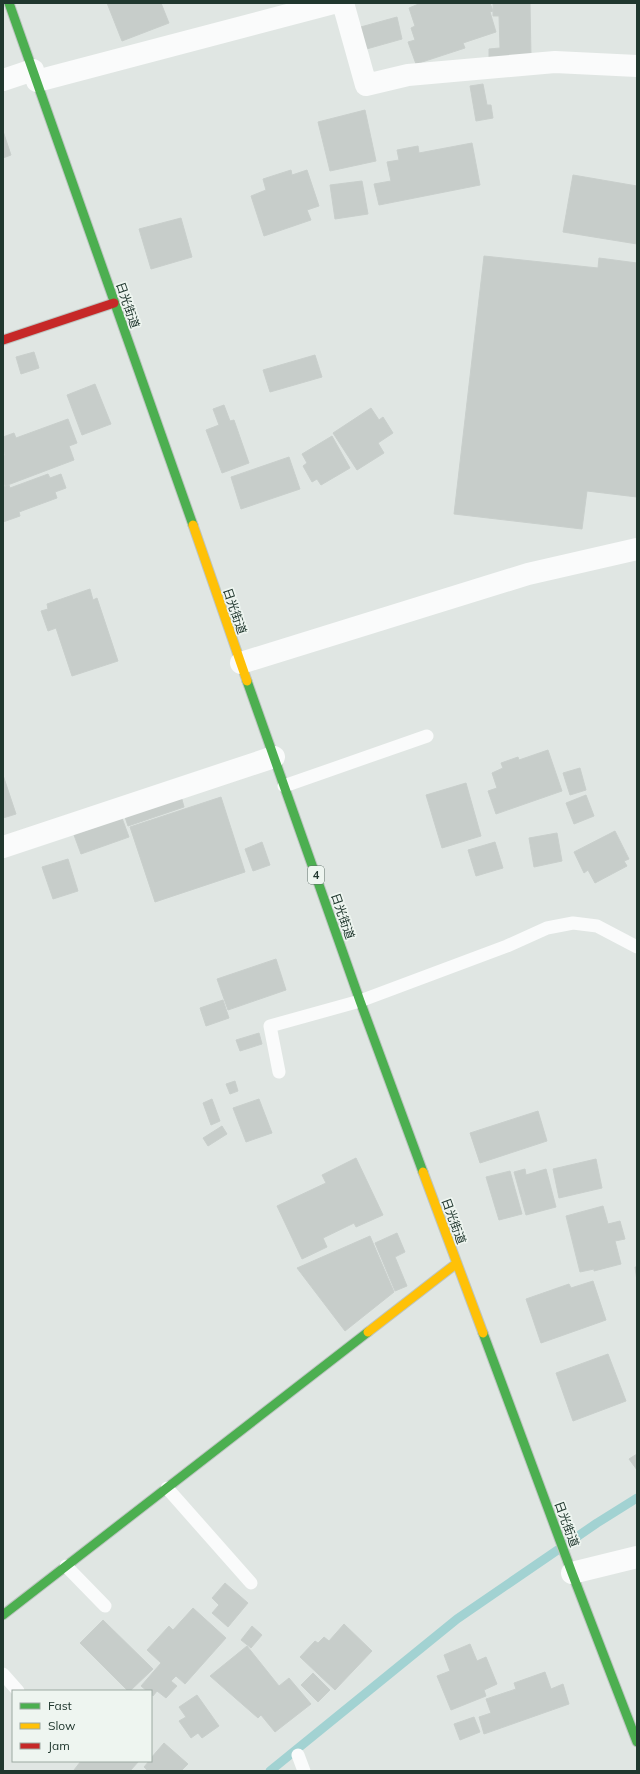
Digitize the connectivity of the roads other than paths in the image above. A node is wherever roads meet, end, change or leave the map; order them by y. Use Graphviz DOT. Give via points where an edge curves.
graph roads {
  1 [pos="9,3"];
  2 [pos="333,3"];
  3 [pos="343,3"];
  4 [pos="637,66"];
  5 [pos="35,76"];
  6 [pos="3,80"];
  7 [pos="114,303"];
  8 [pos="3,340"];
  9 [pos="637,550"];
  10 [pos="241,663"];
  11 [pos="427,736"];
  12 [pos="274,757"];
  13 [pos="284,786"];
  14 [pos="3,847"];
  15 [pos="637,947"];
  16 [pos="360,1001"];
  17 [pos="280,1072"];
  18 [pos="457,1263"];
  19 [pos="167,1488"];
  20 [pos="637,1557"];
  21 [pos="66,1566"];
  22 [pos="572,1573"];
  23 [pos="251,1583"];
  24 [pos="105,1606"];
  25 [pos="3,1615"];
  26 [pos="3,1674"];
  27 [pos="17,1690"];
  28 [pos="637,1742"];
  29 [pos="298,1756"];
  30 [pos="304,1771"];
  1 -- 5 [label="main road, 日光街道 / 4"];
  2 -- 5 [label="street"];
  3 -- 4 [label="street" via="366,85 408,75 555,62"];
  5 -- 6 [label="street"];
  5 -- 7 [label="main road, 日光街道 / 4"];
  7 -- 8 [label="main road"];
  7 -- 10 [label="main road, 日光街道 / 4"];
  9 -- 10 [label="street" via="528,574"];
  10 -- 12 [label="main road, 日光街道 / 4"];
  11 -- 13 [label="lane"];
  12 -- 13 [label="main road, 日光街道 / 4"];
  12 -- 14 [label="street"];
  13 -- 16 [label="main road, 日光街道 / 4"];
  15 -- 16 [label="lane" via="597,926 573,923 547,928 507,946"];
  16 -- 17 [label="lane" via="270,1026"];
  16 -- 18 [label="main road, 日光街道 / 4"];
  18 -- 19 [label="main road"];
  18 -- 22 [label="main road, 日光街道 / 4"];
  19 -- 21 [label="main road"];
  19 -- 23 [label="lane"];
  20 -- 22 [label="street"];
  21 -- 24 [label="lane"];
  21 -- 25 [label="main road"];
  22 -- 28 [label="main road, 日光街道 / 4"];
  26 -- 27 [label="lane"];
  29 -- 30 [label="lane"];
}
